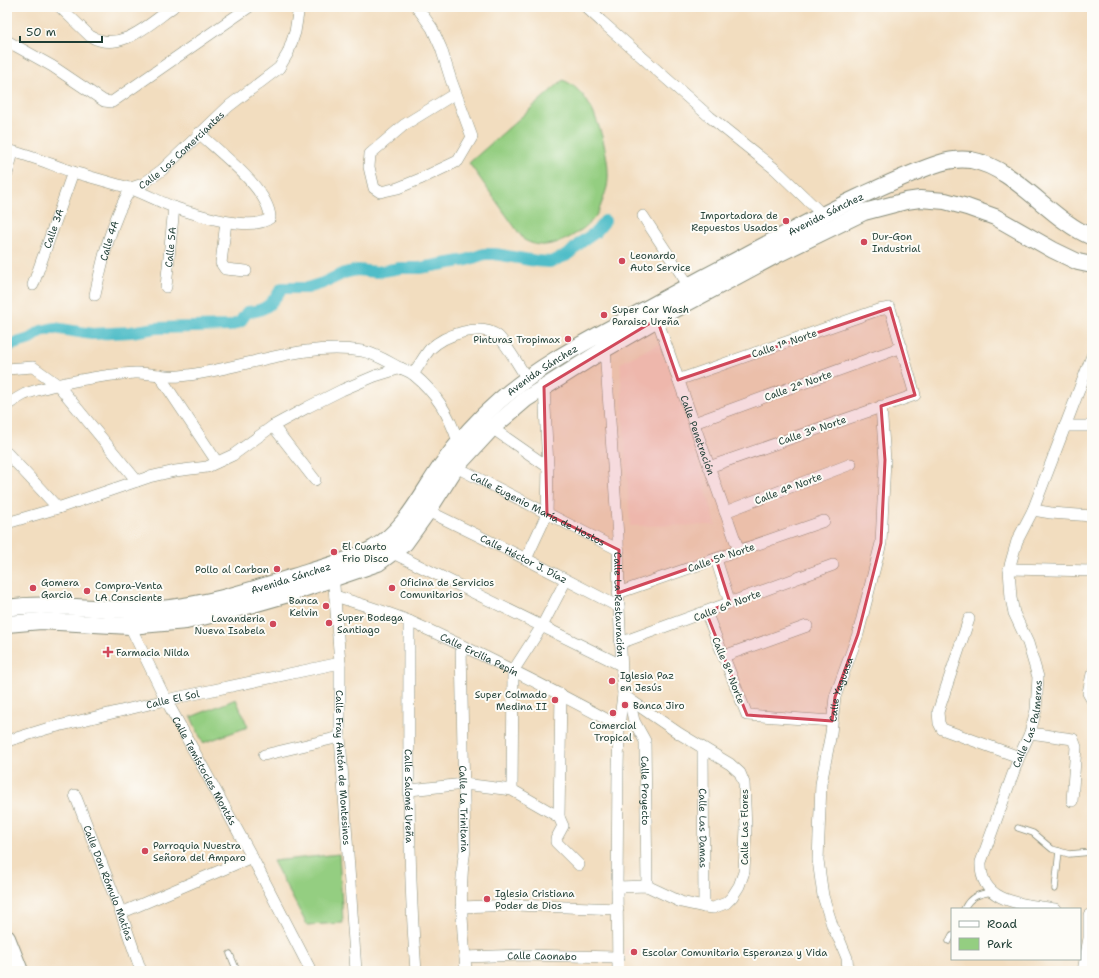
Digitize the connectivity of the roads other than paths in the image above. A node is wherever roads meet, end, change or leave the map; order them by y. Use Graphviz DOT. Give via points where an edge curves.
graph roads {
  1 [pos="60,7"];
  2 [pos="172,7"];
  3 [pos="248,7"];
  4 [pos="299,7"];
  5 [pos="417,7"];
  6 [pos="586,7"];
  7 [pos="7,41"];
  8 [pos="456,93"];
  9 [pos="200,133"];
  10 [pos="10,151"];
  11 [pos="73,172"];
  12 [pos="7,174"];
  13 [pos="130,188"];
  14 [pos="174,207"];
  15 [pos="823,215"];
  16 [pos="643,216"];
  17 [pos="226,222"];
  18 [pos="1092,236"];
  19 [pos="1092,265"];
  20 [pos="246,271"];
  21 [pos="33,285"];
  22 [pos="689,286"];
  23 [pos="166,287"];
  24 [pos="95,295"];
  25 [pos="657,319"];
  26 [pos="601,343"];
  27 [pos="902,347"];
  28 [pos="1092,356"];
  29 [pos="401,368"];
  30 [pos="7,369"];
  31 [pos="413,374"];
  32 [pos="159,375"];
  33 [pos="527,379"];
  34 [pos="678,380"];
  35 [pos="58,385"];
  36 [pos="544,387"];
  37 [pos="7,405"];
  38 [pos="881,406"];
  39 [pos="694,423"];
  40 [pos="273,426"];
  41 [pos="1065,426"];
  42 [pos="1092,426"];
  43 [pos="492,428"];
  44 [pos="458,442"];
  45 [pos="7,453"];
  46 [pos="217,462"];
  47 [pos="851,464"];
  48 [pos="456,467"];
  49 [pos="548,467"];
  50 [pos="709,467"];
  51 [pos="315,480"];
  52 [pos="137,481"];
  53 [pos="58,508"];
  54 [pos="1033,510"];
  55 [pos="428,511"];
  56 [pos="725,512"];
  57 [pos="547,514"];
  58 [pos="1092,516"];
  59 [pos="824,521"];
  60 [pos="7,523"];
  61 [pos="619,550"];
  62 [pos="739,551"];
  63 [pos="393,553"];
  64 [pos="526,559"];
  65 [pos="716,559"];
  66 [pos="833,565"];
  67 [pos="1009,569"];
  68 [pos="1092,571"];
  69 [pos="333,572"];
  70 [pos="566,580"];
  71 [pos="618,593"];
  72 [pos="335,596"];
  73 [pos="730,604"];
  74 [pos="619,607"];
  75 [pos="7,608"];
  76 [pos="127,610"];
  77 [pos="706,612"];
  78 [pos="969,619"];
  79 [pos="409,621"];
  80 [pos="7,624"];
  81 [pos="130,626"];
  82 [pos="542,626"];
  83 [pos="808,626"];
  84 [pos="620,644"];
  85 [pos="461,646"];
  86 [pos="724,656"];
  87 [pos="340,663"];
  88 [pos="621,665"];
  89 [pos="513,671"];
  90 [pos="1092,674"];
  91 [pos="561,694"];
  92 [pos="626,697"];
  93 [pos="166,700"];
  94 [pos="1092,700"];
  95 [pos="832,721"];
  96 [pos="619,726"];
  97 [pos="1030,733"];
  98 [pos="340,737"];
  99 [pos="7,741"];
  100 [pos="703,748"];
  101 [pos="264,755"];
  102 [pos="1019,757"];
  103 [pos="464,784"];
  104 [pos="410,790"];
  105 [pos="512,790"];
  106 [pos="75,795"];
  107 [pos="1072,801"];
  108 [pos="559,817"];
  109 [pos="1018,828"];
  110 [pos="1059,851"];
  111 [pos="1092,852"];
  112 [pos="252,857"];
  113 [pos="579,865"];
  114 [pos="647,886"];
  115 [pos="617,887"];
  116 [pos="1055,889"];
  117 [pos="992,892"];
  118 [pos="461,907"];
  119 [pos="704,907"];
  120 [pos="965,908"];
  121 [pos="1049,908"];
  122 [pos="618,909"];
  123 [pos="121,913"];
  124 [pos="1087,914"];
  125 [pos="951,937"];
  126 [pos="7,938"];
  127 [pos="949,941"];
  128 [pos="230,954"];
  129 [pos="465,957"];
  130 [pos="618,957"];
  131 [pos="20,971"];
  132 [pos="141,971"];
  133 [pos="237,971"];
  134 [pos="312,971"];
  135 [pos="356,971"];
  136 [pos="416,971"];
  137 [pos="466,971"];
  138 [pos="618,971"];
  139 [pos="848,971"];
  140 [pos="1083,971"];
  1 -- 2 [label="street" via="90,36 109,42 125,39"];
  3 -- 7 [label="street" via="112,102 104,101 52,66"];
  4 -- 9 [label="street, Calle Los Comerciantes" via="295,32 288,53 279,68 229,106"];
  5 -- 8 [label="street" via="432,28"];
  6 -- 15 [label="street" via="710,117 775,169"];
  8 -- 8 [label="street" via="472,137 458,161 398,188 380,192 374,188 369,167 370,154 404,125"];
  9 -- 13 [label="street, Calle Los Comerciantes" via="162,170 143,184"];
  9 -- 17 [label="street" via="253,183 270,210 270,218 266,221 242,224"];
  10 -- 11 [label="street, Calle Los Comerciantes"];
  10 -- 12 [label="street"];
  11 -- 13 [label="street, Calle Los Comerciantes"];
  11 -- 21 [label="street, Calle 3A"];
  13 -- 14 [label="street"];
  13 -- 24 [label="street, Calle 4A" via="111,232"];
  14 -- 17 [label="street"];
  14 -- 23 [label="street, Calle 5A"];
  15 -- 18 [label="street, Avenida Sánchez" via="891,182 943,162 969,160 999,170 1058,215"];
  15 -- 22 [label="street, Avenida Sánchez"];
  16 -- 22 [label="street"];
  17 -- 20 [label="street" via="222,267"];
  19 -- 25 [label="street, Avenida Sánchez" via="1078,262 995,217 967,206 920,199 896,202 864,212 778,254"];
  22 -- 26 [label="street, Avenida Sánchez"];
  25 -- 26 [label="street, Avenida Sánchez"];
  25 -- 34 [label="street, Calle Penetración"];
  26 -- 33 [label="street, Avenida Sánchez" via="563,354"];
  26 -- 36 [label="street, Avenida Sánchez"];
  26 -- 61 [label="street, Calle La Restauración"];
  27 -- 34 [label="street, Calle 1ª Norte" via="890,308"];
  27 -- 38 [label="street, Calle 3ª Norte" via="915,394"];
  27 -- 39 [label="street, Calle 2ª Norte"];
  28 -- 41 [label="street, Calle Las Palmeras"];
  29 -- 31 [label="street"];
  29 -- 32 [label="street" via="363,351 326,348 197,375"];
  29 -- 40 [label="street" via="342,390"];
  30 -- 35 [label="street" via="33,367"];
  31 -- 33 [label="street" via="429,350 437,343 452,335 476,330 490,331 499,337"];
  31 -- 44 [label="street" via="436,397 452,424"];
  32 -- 35 [label="street" via="137,373"];
  32 -- 46 [label="street"];
  33 -- 44 [label="street, Avenida Sánchez" via="497,403"];
  34 -- 39 [label="street, Calle Penetración"];
  35 -- 37 [label="street" via="24,395"];
  35 -- 52 [label="street"];
  36 -- 43 [label="street, Avenida Sánchez" via="526,398"];
  36 -- 49 [label="street"];
  38 -- 50 [label="street, Calle 3ª Norte"];
  38 -- 95 [label="street, Calle Yaguasa" via="885,460 881,543 858,634 835,698"];
  39 -- 50 [label="street, Calle Penetración"];
  40 -- 46 [label="street" via="232,456"];
  40 -- 51 [label="street"];
  41 -- 42 [label="street"];
  41 -- 54 [label="street, Calle Las Palmeras"];
  43 -- 48 [label="street, Avenida Sánchez"];
  43 -- 49 [label="street"];
  44 -- 69 [label="street, Avenida Sánchez" via="408,516 397,528 372,550"];
  45 -- 53 [label="street"];
  46 -- 52 [label="street" via="207,467 175,471"];
  47 -- 56 [label="street, Calle 4ª Norte"];
  48 -- 55 [label="street, Avenida Sánchez"];
  48 -- 57 [label="street, Calle Eugenio María de Hostos"];
  49 -- 57 [label="street"];
  50 -- 56 [label="street, Calle Penetración"];
  52 -- 53 [label="street"];
  53 -- 60 [label="street"];
  54 -- 58 [label="street"];
  54 -- 67 [label="street, Calle Las Palmeras" via="1017,541"];
  55 -- 63 [label="street, Avenida Sánchez" via="405,542"];
  55 -- 64 [label="street, Calle Héctor J. Díaz"];
  56 -- 62 [label="street, Calle Penetración"];
  57 -- 61 [label="street, Calle Eugenio María de Hostos"];
  57 -- 64 [label="street"];
  59 -- 62 [label="street, Calle 5ª Norte"];
  61 -- 71 [label="street, Calle La Restauración"];
  62 -- 65 [label="street, Calle 5ª Norte"];
  63 -- 69 [label="street, Avenida Sánchez" via="378,563"];
  63 -- 82 [label="street"];
  64 -- 70 [label="street, Calle Héctor J. Díaz"];
  65 -- 71 [label="street, Calle 5ª Norte"];
  65 -- 73 [label="street"];
  66 -- 73 [label="street, Calle 6ª Norte"];
  67 -- 68 [label="street"];
  67 -- 97 [label="street, Calle Las Palmeras" via="1014,613 1028,643 1038,677 1036,710"];
  69 -- 72 [label="street, Calle Fray Antón de Montesinos"];
  69 -- 76 [label="street, Avenida Sánchez" via="182,607"];
  69 -- 81 [label="street, Avenida Sánchez" via="288,594 243,607 193,619"];
  70 -- 74 [label="street, Calle Héctor J. Díaz"];
  70 -- 82 [label="street"];
  71 -- 74 [label="street, Calle La Restauración"];
  72 -- 79 [label="street, Calle Ercilia Pepín"];
  72 -- 87 [label="street, Calle Fray Antón de Montesinos"];
  73 -- 77 [label="street, Calle 6ª Norte"];
  74 -- 84 [label="street, Calle La Restauración"];
  75 -- 76 [label="street, Avenida Sánchez" via="39,605"];
  76 -- 81 [label="street, Calle Temístocles Montás"];
  77 -- 84 [label="street, Calle 6ª Norte"];
  77 -- 86 [label="street, Calle 8ª Norte"];
  78 -- 102 [label="street" via="938,712 939,723 942,729"];
  79 -- 85 [label="street, Calle Ercilia Pepín"];
  79 -- 104 [label="street, Calle Salomé Ureña"];
  80 -- 81 [label="street, Avenida Sánchez" via="41,621"];
  81 -- 93 [label="street, Calle Temístocles Montás"];
  82 -- 88 [label="street"];
  82 -- 89 [label="street"];
  83 -- 86 [label="street"];
  84 -- 88 [label="street, Calle La Restauración"];
  85 -- 89 [label="street, Calle Ercilia Pepín"];
  85 -- 103 [label="street, Calle La Trinitaria"];
  86 -- 95 [label="street, Calle 8ª Norte" via="747,715"];
  87 -- 93 [label="street, Calle El Sol"];
  87 -- 98 [label="street, Calle Fray Antón de Montesinos"];
  88 -- 92 [label="street, Calle La Restauración"];
  89 -- 91 [label="street, Calle Ercilia Pepín"];
  89 -- 105 [label="street"];
  90 -- 94 [label="street" via="1088,694"];
  91 -- 96 [label="street, Calle Ercilia Pepín"];
  91 -- 108 [label="street"];
  92 -- 96 [label="street, Calle La Restauración"];
  92 -- 100 [label="street, Calle Las Flores"];
  92 -- 114 [label="street, Calle Proyecto" via="634,721 645,741"];
  93 -- 99 [label="street, Calle El Sol"];
  93 -- 112 [label="street, Calle Temístocles Montás"];
  95 -- 139 [label="street, Calle Yaguasa" via="821,784 818,860 823,896 833,928 847,958"];
  96 -- 115 [label="street, Calle La Restauración"];
  97 -- 102 [label="street, Calle Las Palmeras"];
  97 -- 107 [label="street" via="1074,739 1076,748"];
  98 -- 101 [label="street"];
  98 -- 135 [label="street, Calle Fray Antón de Montesinos"];
  100 -- 119 [label="street, Calle Las Damas"];
  100 -- 119 [label="street, Calle Las Flores" via="740,773 744,783 746,828 744,872 739,886 726,903 713,908"];
  102 -- 117 [label="street, Calle Las Palmeras" via="981,862 982,879"];
  103 -- 104 [label="street"];
  103 -- 105 [label="street"];
  103 -- 118 [label="street, Calle La Trinitaria" via="465,850"];
  104 -- 136 [label="street, Calle Salomé Ureña" via="410,865"];
  105 -- 108 [label="street"];
  106 -- 123 [label="street, Calle Don Rómulo Matías"];
  108 -- 113 [label="street" via="563,826 556,842"];
  109 -- 110 [label="lane" via="1033,833 1052,849"];
  110 -- 111 [label="lane" via="1069,854"];
  110 -- 116 [label="lane"];
  112 -- 123 [label="street"];
  112 -- 134 [label="street, Calle Temístocles Montás"];
  114 -- 115 [label="street, Calle Las Flores"];
  114 -- 119 [label="street, Calle Las Flores" via="681,902"];
  115 -- 122 [label="street, Calle La Restauración"];
  117 -- 120 [label="lane" via="977,894"];
  117 -- 121 [label="street" via="1004,900"];
  118 -- 122 [label="street" via="514,905"];
  118 -- 129 [label="street, Calle La Trinitaria"];
  122 -- 130 [label="street, Calle La Restauración"];
  123 -- 132 [label="street, Calle Don Rómulo Matías"];
  124 -- 140 [label="street" via="1089,938"];
  125 -- 127 [label="lane"];
  126 -- 131 [label="street"];
  128 -- 133 [label="lane"];
  129 -- 130 [label="street, Calle Caonabo"];
  129 -- 137 [label="street, Calle La Trinitaria"];
  130 -- 138 [label="street, Calle La Restauración"];
}
